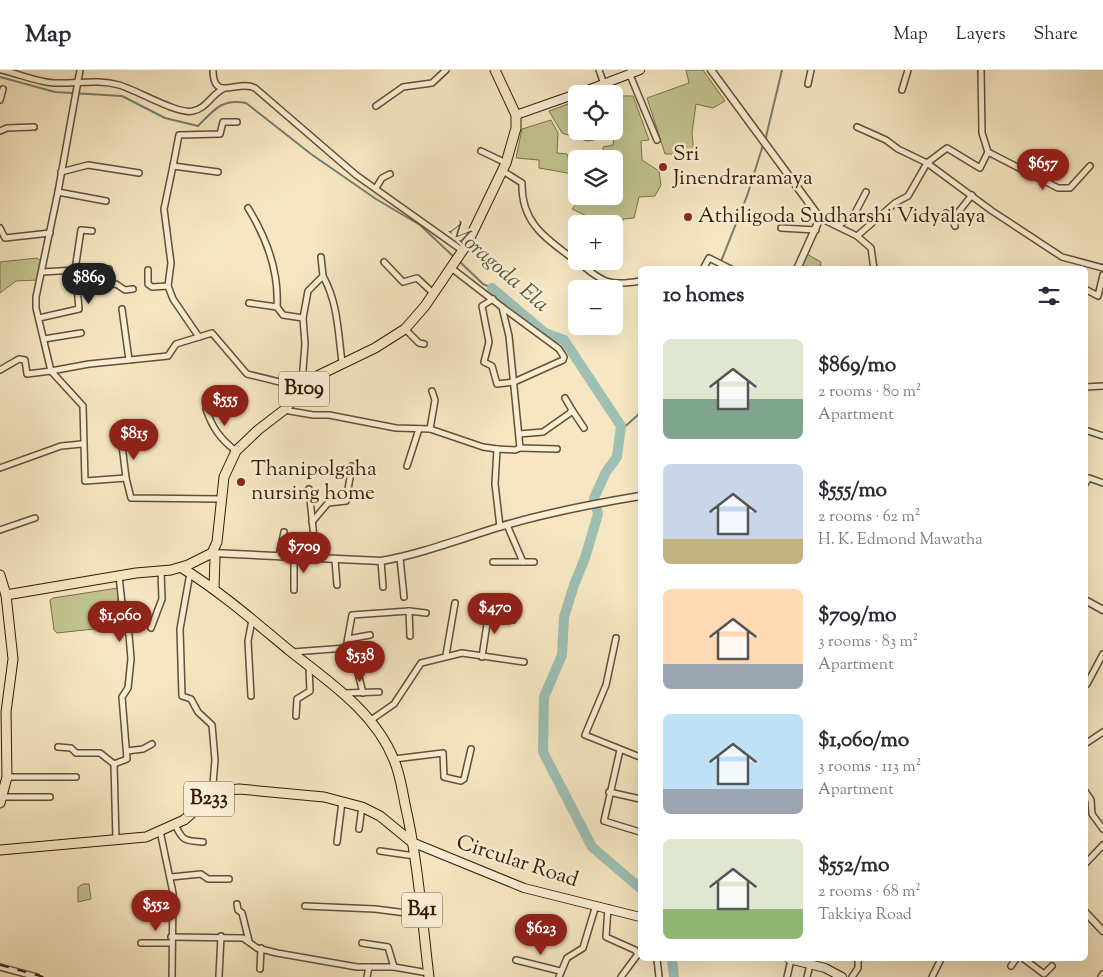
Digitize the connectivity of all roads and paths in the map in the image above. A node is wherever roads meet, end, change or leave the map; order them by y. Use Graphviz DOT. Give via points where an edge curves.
graph roads {
  1 [pos="2,70"];
  2 [pos="80,70"];
  3 [pos="213,70"];
  4 [pos="446,70"];
  5 [pos="495,70"];
  6 [pos="599,70"];
  7 [pos="640,70"];
  8 [pos="711,70"];
  9 [pos="812,70"];
  10 [pos="908,70"];
  11 [pos="982,70"];
  12 [pos="630,75"];
  13 [pos="77,84"];
  14 [pos="604,84"];
  15 [pos="808,84"];
  16 [pos="3,89"];
  17 [pos="223,89"];
  18 [pos="902,90"];
  19 [pos="568,97"];
  20 [pos="0,100"];
  21 [pos="376,106"];
  22 [pos="516,116"];
  23 [pos="237,122"];
  24 [pos="34,127"];
  25 [pos="857,127"];
  26 [pos="0,131"];
  27 [pos="657,140"];
  28 [pos="481,151"];
  29 [pos="988,152"];
  30 [pos="927,162"];
  31 [pos="173,166"];
  32 [pos="1090,166"];
  33 [pos="505,167"];
  34 [pos="61,172"];
  35 [pos="218,172"];
  36 [pos="139,173"];
  37 [pos="390,174"];
  38 [pos="376,188"];
  39 [pos="58,192"];
  40 [pos="866,192"];
  41 [pos="972,194"];
  42 [pos="106,201"];
  43 [pos="248,208"];
  44 [pos="820,218"];
  45 [pos="838,226"];
  46 [pos="955,226"];
  47 [pos="0,228"];
  48 [pos="781,228"];
  49 [pos="816,230"];
  50 [pos="92,231"];
  51 [pos="50,232"];
  52 [pos="856,236"];
  53 [pos="2,238"];
  54 [pos="462,252"];
  55 [pos="568,255"];
  56 [pos="321,257"];
  57 [pos="384,262"];
  58 [pos="452,266"];
  59 [pos="705,266"];
  60 [pos="726,266"];
  61 [pos="798,266"];
  62 [pos="874,266"];
  63 [pos="1103,268"];
  64 [pos="109,269"];
  65 [pos="75,270"];
  66 [pos="148,270"];
  67 [pos="589,270"];
  68 [pos="42,272"];
  69 [pos="1103,275"];
  70 [pos="323,276"];
  71 [pos="638,282"];
  72 [pos="168,286"];
  73 [pos="133,289"];
  74 [pos="1088,291"];
  75 [pos="433,293"];
  76 [pos="493,299"];
  77 [pos="249,302"];
  78 [pos="277,307"];
  79 [pos="502,308"];
  80 [pos="122,309"];
  81 [pos="38,318"];
  82 [pos="303,318"];
  83 [pos="405,329"];
  84 [pos="80,333"];
  85 [pos="199,337"];
  86 [pos="44,339"];
  87 [pos="424,344"];
  88 [pos="129,360"];
  89 [pos="342,362"];
  90 [pos="0,370"];
  91 [pos="51,371"];
  92 [pos="514,382"];
  93 [pos="1103,386"];
  94 [pos="1088,387"];
  95 [pos="304,388"];
  96 [pos="432,391"];
  97 [pos="565,398"];
  98 [pos="206,409"];
  99 [pos="284,410"];
  100 [pos="572,410"];
  101 [pos="584,428"];
  102 [pos="419,429"];
  103 [pos="430,430"];
  104 [pos="1088,431"];
  105 [pos="519,434"];
  106 [pos="1103,436"];
  107 [pos="82,444"];
  108 [pos="122,445"];
  109 [pos="520,448"];
  110 [pos="497,449"];
  111 [pos="558,449"];
  112 [pos="236,451"];
  113 [pos="352,466"];
  114 [pos="407,466"];
  115 [pos="0,468"];
  116 [pos="126,478"];
  117 [pos="1088,480"];
  118 [pos="1103,483"];
  119 [pos="310,489"];
  120 [pos="638,496"];
  121 [pos="220,499"];
  122 [pos="35,518"];
  123 [pos="312,522"];
  124 [pos="503,526"];
  125 [pos="0,530"];
  126 [pos="284,532"];
  127 [pos="212,553"];
  128 [pos="279,556"];
  129 [pos="294,556"];
  130 [pos="314,557"];
  131 [pos="400,558"];
  132 [pos="335,560"];
  133 [pos="381,561"];
  134 [pos="493,562"];
  135 [pos="523,562"];
  136 [pos="534,562"];
  137 [pos="182,568"];
  138 [pos="161,571"];
  139 [pos="190,573"];
  140 [pos="0,575"];
  141 [pos="119,576"];
  142 [pos="337,584"];
  143 [pos="383,586"];
  144 [pos="214,588"];
  145 [pos="294,590"];
  146 [pos="3,596"];
  147 [pos="404,596"];
  148 [pos="1088,602"];
  149 [pos="455,603"];
  150 [pos="1103,610"];
  151 [pos="409,611"];
  152 [pos="426,613"];
  153 [pos="252,619"];
  154 [pos="513,620"];
  155 [pos="151,628"];
  156 [pos="370,635"];
  157 [pos="410,636"];
  158 [pos="616,638"];
  159 [pos="348,639"];
  160 [pos="292,652"];
  161 [pos="1103,654"];
  162 [pos="446,655"];
  163 [pos="482,657"];
  164 [pos="524,662"];
  165 [pos="309,666"];
  166 [pos="357,669"];
  167 [pos="1088,682"];
  168 [pos="379,692"];
  169 [pos="342,693"];
  170 [pos="363,693"];
  171 [pos="251,696"];
  172 [pos="296,716"];
  173 [pos="371,720"];
  174 [pos="1103,732"];
  175 [pos="1088,742"];
  176 [pos="152,744"];
  177 [pos="58,747"];
  178 [pos="471,749"];
  179 [pos="620,750"];
  180 [pos="127,751"];
  181 [pos="638,756"];
  182 [pos="394,759"];
  183 [pos="114,764"];
  184 [pos="8,777"];
  185 [pos="76,777"];
  186 [pos="609,792"];
  187 [pos="1088,796"];
  188 [pos="50,797"];
  189 [pos="212,797"];
  190 [pos="638,799"];
  191 [pos="1,800"];
  192 [pos="342,802"];
  193 [pos="362,808"];
  194 [pos="175,824"];
  195 [pos="359,829"];
  196 [pos="1103,829"];
  197 [pos="160,831"];
  198 [pos="638,831"];
  199 [pos="116,840"];
  200 [pos="203,842"];
  201 [pos="337,842"];
  202 [pos="414,843"];
  203 [pos="1103,845"];
  204 [pos="0,850"];
  205 [pos="380,851"];
  206 [pos="415,856"];
  207 [pos="1088,861"];
  208 [pos="171,877"];
  209 [pos="229,880"];
  210 [pos="237,904"];
  211 [pos="596,905"];
  212 [pos="305,906"];
  213 [pos="608,908"];
  214 [pos="422,915"];
  215 [pos="1088,915"];
  216 [pos="638,916"];
  217 [pos="1103,930"];
  218 [pos="221,936"];
  219 [pos="172,940"];
  220 [pos="249,941"];
  221 [pos="141,943"];
  222 [pos="362,943"];
  223 [pos="261,948"];
  224 [pos="516,960"];
  225 [pos="657,961"];
  226 [pos="790,961"];
  227 [pos="798,961"];
  228 [pos="858,961"];
  229 [pos="940,961"];
  230 [pos="1015,961"];
  231 [pos="1027,961"];
  232 [pos="810,964"];
  233 [pos="1011,966"];
  234 [pos="1052,966"];
  235 [pos="0,967"];
  236 [pos="369,967"];
  237 [pos="394,968"];
  238 [pos="260,969"];
  239 [pos="560,970"];
  240 [pos="1103,974"];
  241 [pos="429,975"];
  242 [pos="219,976"];
  243 [pos="37,977"];
  244 [pos="172,977"];
  245 [pos="367,977"];
  246 [pos="559,977"];
  247 [pos="621,977"];
  248 [pos="659,977"];
  249 [pos="787,977"];
  250 [pos="807,977"];
  251 [pos="842,977"];
  252 [pos="852,977"];
  253 [pos="932,977"];
  254 [pos="1101,977"];
  1 -- 13 [label="street" via="51,83"];
  2 -- 13 [label="street"];
  3 -- 17 [label="street" via="213,79"];
  4 -- 21 [label="street" via="432,83 403,87"];
  5 -- 22 [label="main road"];
  6 -- 14 [label="street"];
  7 -- 12 [label="main road"];
  8 -- 44 [label="street"];
  9 -- 15 [label="street"];
  10 -- 18 [label="street"];
  11 -- 29 [label="street" via="982,133"];
  12 -- 14 [label="main road"];
  12 -- 27 [label="street"];
  13 -- 17 [label="street" via="101,81 119,85 181,112 194,112"];
  13 -- 34 [label="street"];
  16 -- 20 [label="street"];
  17 -- 38 [label="street" via="249,85 255,88 356,175"];
  19 -- 22 [label="main road"];
  22 -- 33 [label="main road, B109" via="516,128"];
  23 -- 31 [label="street" via="223,122 220,134 179,135"];
  24 -- 26 [label="street"];
  25 -- 30 [label="street"];
  28 -- 33 [label="street"];
  29 -- 30 [label="street" via="980,168 947,148"];
  29 -- 32 [label="street" via="1058,188 1070,188"];
  30 -- 41 [label="street"];
  30 -- 52 [label="street" via="908,196"];
  31 -- 35 [label="street"];
  31 -- 72 [label="street" via="164,209 171,263"];
  33 -- 54 [label="main road, B109"];
  33 -- 55 [label="street" via="522,183 521,202 540,233"];
  34 -- 36 [label="street" via="88,165"];
  34 -- 39 [label="street"];
  37 -- 38 [label="street" via="382,178"];
  38 -- 54 [label="street"];
  39 -- 42 [label="street"];
  39 -- 51 [label="street"];
  40 -- 45 [label="street" via="855,213"];
  41 -- 46 [label="street" via="949,215"];
  41 -- 63 [label="street" via="1062,257"];
  43 -- 78 [label="street" via="266,240 278,292"];
  44 -- 45 [label="street"];
  44 -- 49 [label="street"];
  45 -- 52 [label="street"];
  47 -- 53 [label="street"];
  48 -- 49 [label="street"];
  49 -- 61 [label="street"];
  50 -- 65 [label="street" via="81,230"];
  51 -- 53 [label="street"];
  51 -- 68 [label="street"];
  52 -- 62 [label="street" via="871,248"];
  54 -- 58 [label="main road, B109"];
  56 -- 70 [label="street"];
  57 -- 75 [label="street" via="403,282 418,278"];
  58 -- 75 [label="main road, B109"];
  58 -- 76 [label="street"];
  59 -- 60 [label="street" via="709,258"];
  64 -- 65 [label="street"];
  65 -- 68 [label="street"];
  66 -- 72 [label="street" via="148,284 152,287"];
  67 -- 71 [label="street" via="608,284"];
  68 -- 81 [label="street" via="36,297"];
  69 -- 74 [label="street" via="1098,296"];
  70 -- 82 [label="street" via="308,291"];
  70 -- 89 [label="street" via="336,308"];
  72 -- 85 [label="street"];
  73 -- 81 [label="street" via="125,290 116,284 76,286 79,309"];
  75 -- 83 [label="main road, B109"];
  76 -- 79 [label="street"];
  76 -- 92 [label="street" via="482,306 489,342 484,362 492,366 498,384"];
  77 -- 78 [label="street"];
  78 -- 82 [label="street" via="284,315"];
  79 -- 92 [label="street" via="510,336"];
  79 -- 92 [label="street" via="544,336 564,357 550,367"];
  80 -- 88 [label="street"];
  81 -- 86 [label="street"];
  82 -- 95 [label="street"];
  83 -- 87 [label="street"];
  83 -- 89 [label="main road, B109" via="375,348"];
  84 -- 86 [label="street"];
  85 -- 88 [label="street" via="176,344 168,356"];
  85 -- 95 [label="street" via="212,333 247,374"];
  86 -- 91 [label="street"];
  88 -- 91 [label="street"];
  89 -- 95 [label="main road, B109" via="313,378"];
  90 -- 91 [label="street" via="19,359 25,360 26,374"];
  91 -- 107 [label="street" via="83,406"];
  92 -- 105 [label="street"];
  93 -- 94 [label="street"];
  95 -- 99 [label="main road, B109"];
  96 -- 103 [label="street"];
  97 -- 100 [label="street"];
  98 -- 112 [label="street" via="210,423 223,442"];
  99 -- 102 [label="street"];
  99 -- 112 [label="main road, B109"];
  100 -- 101 [label="street"];
  100 -- 105 [label="street" via="543,432"];
  102 -- 103 [label="street"];
  102 -- 114 [label="street"];
  103 -- 110 [label="street" via="452,435 470,444"];
  104 -- 106 [label="street"];
  105 -- 109 [label="street"];
  107 -- 115 [label="street" via="61,446"];
  107 -- 116 [label="street" via="85,481"];
  108 -- 116 [label="street"];
  109 -- 110 [label="street"];
  109 -- 111 [label="street"];
  110 -- 124 [label="street" via="495,484"];
  112 -- 121 [label="main road, B109" via="226,467"];
  113 -- 123 [label="street" via="346,501 328,503"];
  116 -- 121 [label="street" via="130,498"];
  117 -- 118 [label="street" via="1094,478"];
  119 -- 123 [label="street"];
  120 -- 124 [label="street" via="580,505"];
  121 -- 127 [label="main road, B109" via="217,542"];
  122 -- 125 [label="street"];
  123 -- 130 [label="street"];
  124 -- 131 [label="street"];
  124 -- 135 [label="street"];
  126 -- 128 [label="street"];
  127 -- 128 [label="street"];
  127 -- 137 [label="main road"];
  127 -- 144 [label="main road" via="215,558"];
  128 -- 129 [label="street"];
  129 -- 130 [label="street"];
  129 -- 145 [label="street"];
  130 -- 132 [label="street"];
  131 -- 133 [label="street"];
  131 -- 147 [label="street"];
  132 -- 133 [label="street"];
  132 -- 142 [label="street"];
  133 -- 143 [label="street"];
  134 -- 135 [label="street"];
  135 -- 136 [label="street"];
  137 -- 138 [label="main road"];
  137 -- 139 [label="main road, B41"];
  138 -- 141 [label="main road"];
  138 -- 155 [label="street" via="162,600"];
  139 -- 144 [label="main road, B41"];
  139 -- 189 [label="street" via="180,629 182,696 191,699 198,712 212,724 215,760"];
  140 -- 146 [label="main road"];
  141 -- 146 [label="main road"];
  141 -- 180 [label="street" via="131,663 128,688 122,697"];
  144 -- 153 [label="main road, B41"];
  146 -- 184 [label="main road" via="13,659 6,712"];
  148 -- 150 [label="street"];
  149 -- 162 [label="street"];
  151 -- 152 [label="street"];
  151 -- 157 [label="street"];
  151 -- 159 [label="street" via="352,615"];
  153 -- 160 [label="main road, B41"];
  153 -- 171 [label="street" via="248,641"];
  154 -- 163 [label="street" via="488,617"];
  156 -- 159 [label="street"];
  158 -- 179 [label="street" via="606,685 585,732 588,737"];
  159 -- 160 [label="street" via="346,648"];
  160 -- 165 [label="main road, B41"];
  161 -- 167 [label="street"];
  162 -- 163 [label="street" via="467,653"];
  162 -- 173 [label="street" via="421,663 394,704"];
  163 -- 164 [label="street"];
  165 -- 169 [label="main road, B41"];
  165 -- 172 [label="street" via="310,691 297,699"];
  166 -- 170 [label="street"];
  168 -- 170 [label="street"];
  169 -- 170 [label="street"];
  169 -- 173 [label="main road, B41"];
  173 -- 182 [label="main road, B41"];
  174 -- 175 [label="street"];
  176 -- 180 [label="street" via="143,750"];
  177 -- 183 [label="street" via="71,748 76,753 100,753"];
  178 -- 182 [label="street" via="464,780 461,781 444,777 443,753"];
  179 -- 181 [label="street"];
  179 -- 186 [label="street"];
  180 -- 183 [label="street" via="127,759"];
  182 -- 202 [label="main road, B41"];
  183 -- 199 [label="street"];
  184 -- 185 [label="street"];
  184 -- 191 [label="main road"];
  186 -- 190 [label="street"];
  186 -- 198 [label="street" via="604,821"];
  187 -- 196 [label="street" via="1092,814"];
  188 -- 191 [label="street"];
  189 -- 192 [label="main road, B233" via="239,789 307,795"];
  189 -- 194 [label="main road, B233"];
  192 -- 193 [label="main road, B233"];
  192 -- 201 [label="street"];
  193 -- 195 [label="street"];
  193 -- 202 [label="main road, B233" via="380,816"];
  194 -- 197 [label="main road, B233"];
  194 -- 200 [label="street" via="181,837"];
  197 -- 199 [label="main road, B233" via="146,837"];
  197 -- 208 [label="street"];
  199 -- 204 [label="main road, B233"];
  202 -- 206 [label="main road, B41"];
  202 -- 211 [label="main road, Circular Road" via="524,888"];
  203 -- 207 [label="street"];
  205 -- 206 [label="street"];
  206 -- 214 [label="main road, B41"];
  208 -- 209 [label="street" via="201,874 208,879"];
  208 -- 219 [label="street"];
  210 -- 220 [label="street"];
  211 -- 213 [label="main road, Circular Road"];
  211 -- 239 [label="street" via="581,951 567,958"];
  212 -- 214 [label="street" via="366,908"];
  213 -- 216 [label="main road, Circular Road"];
  213 -- 247 [label="street" via="606,937 638,954"];
  214 -- 241 [label="main road, B41"];
  215 -- 217 [label="street"];
  218 -- 219 [label="street"];
  218 -- 220 [label="street"];
  218 -- 242 [label="street"];
  219 -- 221 [label="street"];
  219 -- 244 [label="street"];
  220 -- 223 [label="street"];
  222 -- 237 [label="street" via="388,947"];
  223 -- 236 [label="street"];
  223 -- 238 [label="street"];
  224 -- 239 [label="street"];
  225 -- 248 [label="street"];
  226 -- 249 [label="street"];
  227 -- 232 [label="main road"];
  228 -- 252 [label="street"];
  229 -- 253 [label="street"];
  230 -- 233 [label="street"];
  231 -- 234 [label="street" via="1044,974"];
  232 -- 250 [label="street"];
  232 -- 251 [label="main road"];
  235 -- 243 [label="street"];
  236 -- 237 [label="street"];
  236 -- 245 [label="street"];
  237 -- 241 [label="street"];
  239 -- 246 [label="street"];
  240 -- 254 [label="street"];
}
